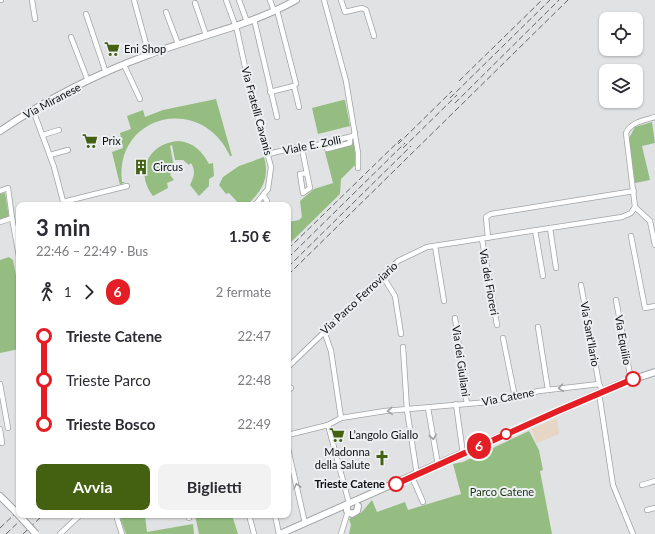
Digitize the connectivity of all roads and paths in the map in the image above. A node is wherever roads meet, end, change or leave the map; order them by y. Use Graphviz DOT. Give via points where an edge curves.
graph roads {
  1 [pos="32,0"];
  2 [pos="134,0"];
  3 [pos="226,0"];
  4 [pos="240,0"];
  5 [pos="270,0"];
  6 [pos="296,0"];
  7 [pos="324,0"];
  8 [pos="341,0"];
  9 [pos="195,3"];
  10 [pos="276,10"];
  11 [pos="166,12"];
  12 [pos="86,14"];
  13 [pos="35,19"];
  14 [pos="254,19"];
  15 [pos="247,22"];
  16 [pos="235,26"];
  17 [pos="206,35"];
  18 [pos="374,36"];
  19 [pos="71,37"];
  20 [pos="178,44"];
  21 [pos="149,54"];
  22 [pos="124,65"];
  23 [pos="106,74"];
  24 [pos="88,81"];
  25 [pos="296,84"];
  26 [pos="270,92"];
  27 [pos="140,99"];
  28 [pos="300,107"];
  29 [pos="33,110"];
  30 [pos="277,117"];
  31 [pos="655,117"];
  32 [pos="59,130"];
  33 [pos="0,131"];
  34 [pos="355,133"];
  35 [pos="43,135"];
  36 [pos="302,149"];
  37 [pos="68,150"];
  38 [pos="268,154"];
  39 [pos="50,156"];
  40 [pos="358,168"];
  41 [pos="307,173"];
  42 [pos="127,186"];
  43 [pos="0,191"];
  44 [pos="634,191"];
  45 [pos="63,202"];
  46 [pos="67,202"];
  47 [pos="263,202"];
  48 [pos="635,207"];
  49 [pos="12,218"];
  50 [pos="0,222"];
  51 [pos="16,228"];
  52 [pos="550,228"];
  53 [pos="535,230"];
  54 [pos="631,236"];
  55 [pos="488,238"];
  56 [pos="482,239"];
  57 [pos="655,245"];
  58 [pos="435,246"];
  59 [pos="556,268"];
  60 [pos="382,275"];
  61 [pos="543,276"];
  62 [pos="581,285"];
  63 [pos="616,300"];
  64 [pos="444,301"];
  65 [pos="655,306"];
  66 [pos="455,318"];
  67 [pos="497,325"];
  68 [pos="538,327"];
  69 [pos="324,331"];
  70 [pos="401,334"];
  71 [pos="503,338"];
  72 [pos="403,347"];
  73 [pos="291,364"];
  74 [pos="655,373"];
  75 [pos="631,380"];
  76 [pos="599,384"];
  77 [pos="0,386"];
  78 [pos="548,390"];
  79 [pos="601,393"];
  80 [pos="514,396"];
  81 [pos="456,404"];
  82 [pos="467,404"];
  83 [pos="428,408"];
  84 [pos="407,410"];
  85 [pos="341,418"];
  86 [pos="328,425"];
  87 [pos="8,428"];
  88 [pos="0,433"];
  89 [pos="291,434"];
  90 [pos="2,443"];
  91 [pos="463,454"];
  92 [pos="291,462"];
  93 [pos="438,465"];
  94 [pos="414,476"];
  95 [pos="655,480"];
  96 [pos="642,485"];
  97 [pos="0,496"];
  98 [pos="423,502"];
  99 [pos="655,508"];
  100 [pos="350,509"];
  101 [pos="647,510"];
  102 [pos="16,513"];
  103 [pos="21,518"];
  104 [pos="77,518"];
  105 [pos="117,518"];
  106 [pos="250,518"];
  107 [pos="276,518"];
  108 [pos="305,523"];
  109 [pos="36,534"];
  110 [pos="60,534"];
  111 [pos="122,534"];
  112 [pos="254,534"];
  113 [pos="280,534"];
  114 [pos="341,534"];
  115 [pos="633,534"];
  1 -- 13 [label="street"];
  2 -- 21 [label="street"];
  3 -- 16 [label="street, Via Fratelli Cavanis"];
  4 -- 15 [label="street"];
  5 -- 10 [label="street"];
  6 -- 10 [label="street, Via Miranese"];
  7 -- 34 [label="street" via="342,62"];
  8 -- 18 [label="street" via="345,12 362,8 366,10"];
  9 -- 17 [label="street"];
  10 -- 14 [label="street, Via Miranese"];
  10 -- 25 [label="street"];
  11 -- 20 [label="street"];
  12 -- 23 [label="street"];
  14 -- 15 [label="street, Via Miranese"];
  14 -- 26 [label="street"];
  15 -- 16 [label="street, Via Miranese"];
  16 -- 17 [label="street, Via Miranese"];
  16 -- 38 [label="street, Via Fratelli Cavanis"];
  17 -- 20 [label="street, Via Miranese"];
  19 -- 24 [label="street"];
  20 -- 21 [label="street, Via Miranese"];
  21 -- 22 [label="street, Via Miranese"];
  22 -- 23 [label="street, Via Miranese"];
  22 -- 27 [label="street"];
  23 -- 24 [label="street, Via Miranese"];
  24 -- 29 [label="street, Via Miranese"];
  26 -- 28 [label="street" via="294,86"];
  26 -- 30 [label="street"];
  29 -- 33 [label="street, Via Miranese"];
  29 -- 35 [label="street"];
  31 -- 44 [label="street" via="635,124 628,128 626,133"];
  32 -- 35 [label="street"];
  34 -- 36 [label="street, Viale E. Zolli" via="354,136"];
  34 -- 40 [label="street"];
  35 -- 39 [label="street"];
  36 -- 38 [label="street, Viale E. Zolli" via="298,147"];
  36 -- 41 [label="street"];
  37 -- 39 [label="street"];
  38 -- 47 [label="street, Via Fratelli Cavanis" via="271,176"];
  39 -- 45 [label="street"];
  42 -- 46 [label="street"];
  43 -- 49 [label="street" via="8,188"];
  44 -- 48 [label="street"];
  44 -- 55 [label="street" via="491,214 486,217"];
  48 -- 52 [label="street, Via Parco Ferroviario" via="631,213 622,217"];
  48 -- 57 [label="street" via="650,221"];
  49 -- 50 [label="street"];
  49 -- 51 [label="street"];
  52 -- 53 [label="street, Via Parco Ferroviario"];
  52 -- 59 [label="street"];
  53 -- 55 [label="street, Via Parco Ferroviario"];
  53 -- 61 [label="street"];
  54 -- 65 [label="street" via="645,308"];
  55 -- 56 [label="street, Via Parco Ferroviario"];
  56 -- 58 [label="street, Via Parco Ferroviario"];
  56 -- 67 [label="street, Via dei Fioreri"];
  58 -- 60 [label="street, Via Parco Ferroviario" via="398,260"];
  58 -- 64 [label="street"];
  60 -- 69 [label="street, Via Parco Ferroviario"];
  60 -- 70 [label="street" via="395,296"];
  62 -- 76 [label="street, Via Sant'Ilario"];
  63 -- 75 [label="street, Via Equilio"];
  66 -- 82 [label="street, Via dei Giuliani"];
  68 -- 78 [label="street"];
  69 -- 73 [label="street, Via Parco Ferroviario"];
  69 -- 85 [label="street" via="331,351"];
  71 -- 80 [label="street"];
  72 -- 84 [label="street"];
  74 -- 75 [label="street"];
  75 -- 79 [label="street"];
  76 -- 78 [label="street, Via Catene, one-way"];
  76 -- 79 [label="street"];
  77 -- 87 [label="street"];
  78 -- 80 [label="street, Via Catene"];
  79 -- 91 [label="street"];
  79 -- 115 [label="street" via="613,485"];
  80 -- 82 [label="street, Via Catene"];
  81 -- 82 [label="street, Via Catene"];
  81 -- 83 [label="street, Via Catene"];
  81 -- 91 [label="street"];
  83 -- 84 [label="street, Via Catene"];
  83 -- 93 [label="street, one-way"];
  84 -- 85 [label="street, Via Catene, one-way"];
  84 -- 94 [label="street"];
  85 -- 86 [label="street, Via Catene"];
  86 -- 89 [label="street, Via Catene"];
  86 -- 100 [label="street"];
  88 -- 90 [label="street"];
  91 -- 93 [label="street"];
  108 -- 92 [label="street, one-way"];
  93 -- 94 [label="street"];
  94 -- 98 [label="street"];
  94 -- 100 [label="street" via="373,494"];
  95 -- 96 [label="street"];
  97 -- 102 [label="street, bridge"];
  99 -- 101 [label="street"];
  100 -- 108 [label="street" via="333,511"];
  100 -- 114 [label="street"];
  103 -- 109 [label="street, bridge"];
  104 -- 110 [label="street"];
  105 -- 111 [label="street"];
  106 -- 112 [label="street"];
  107 -- 113 [label="street"];
  108 -- 113 [label="street"];
}
